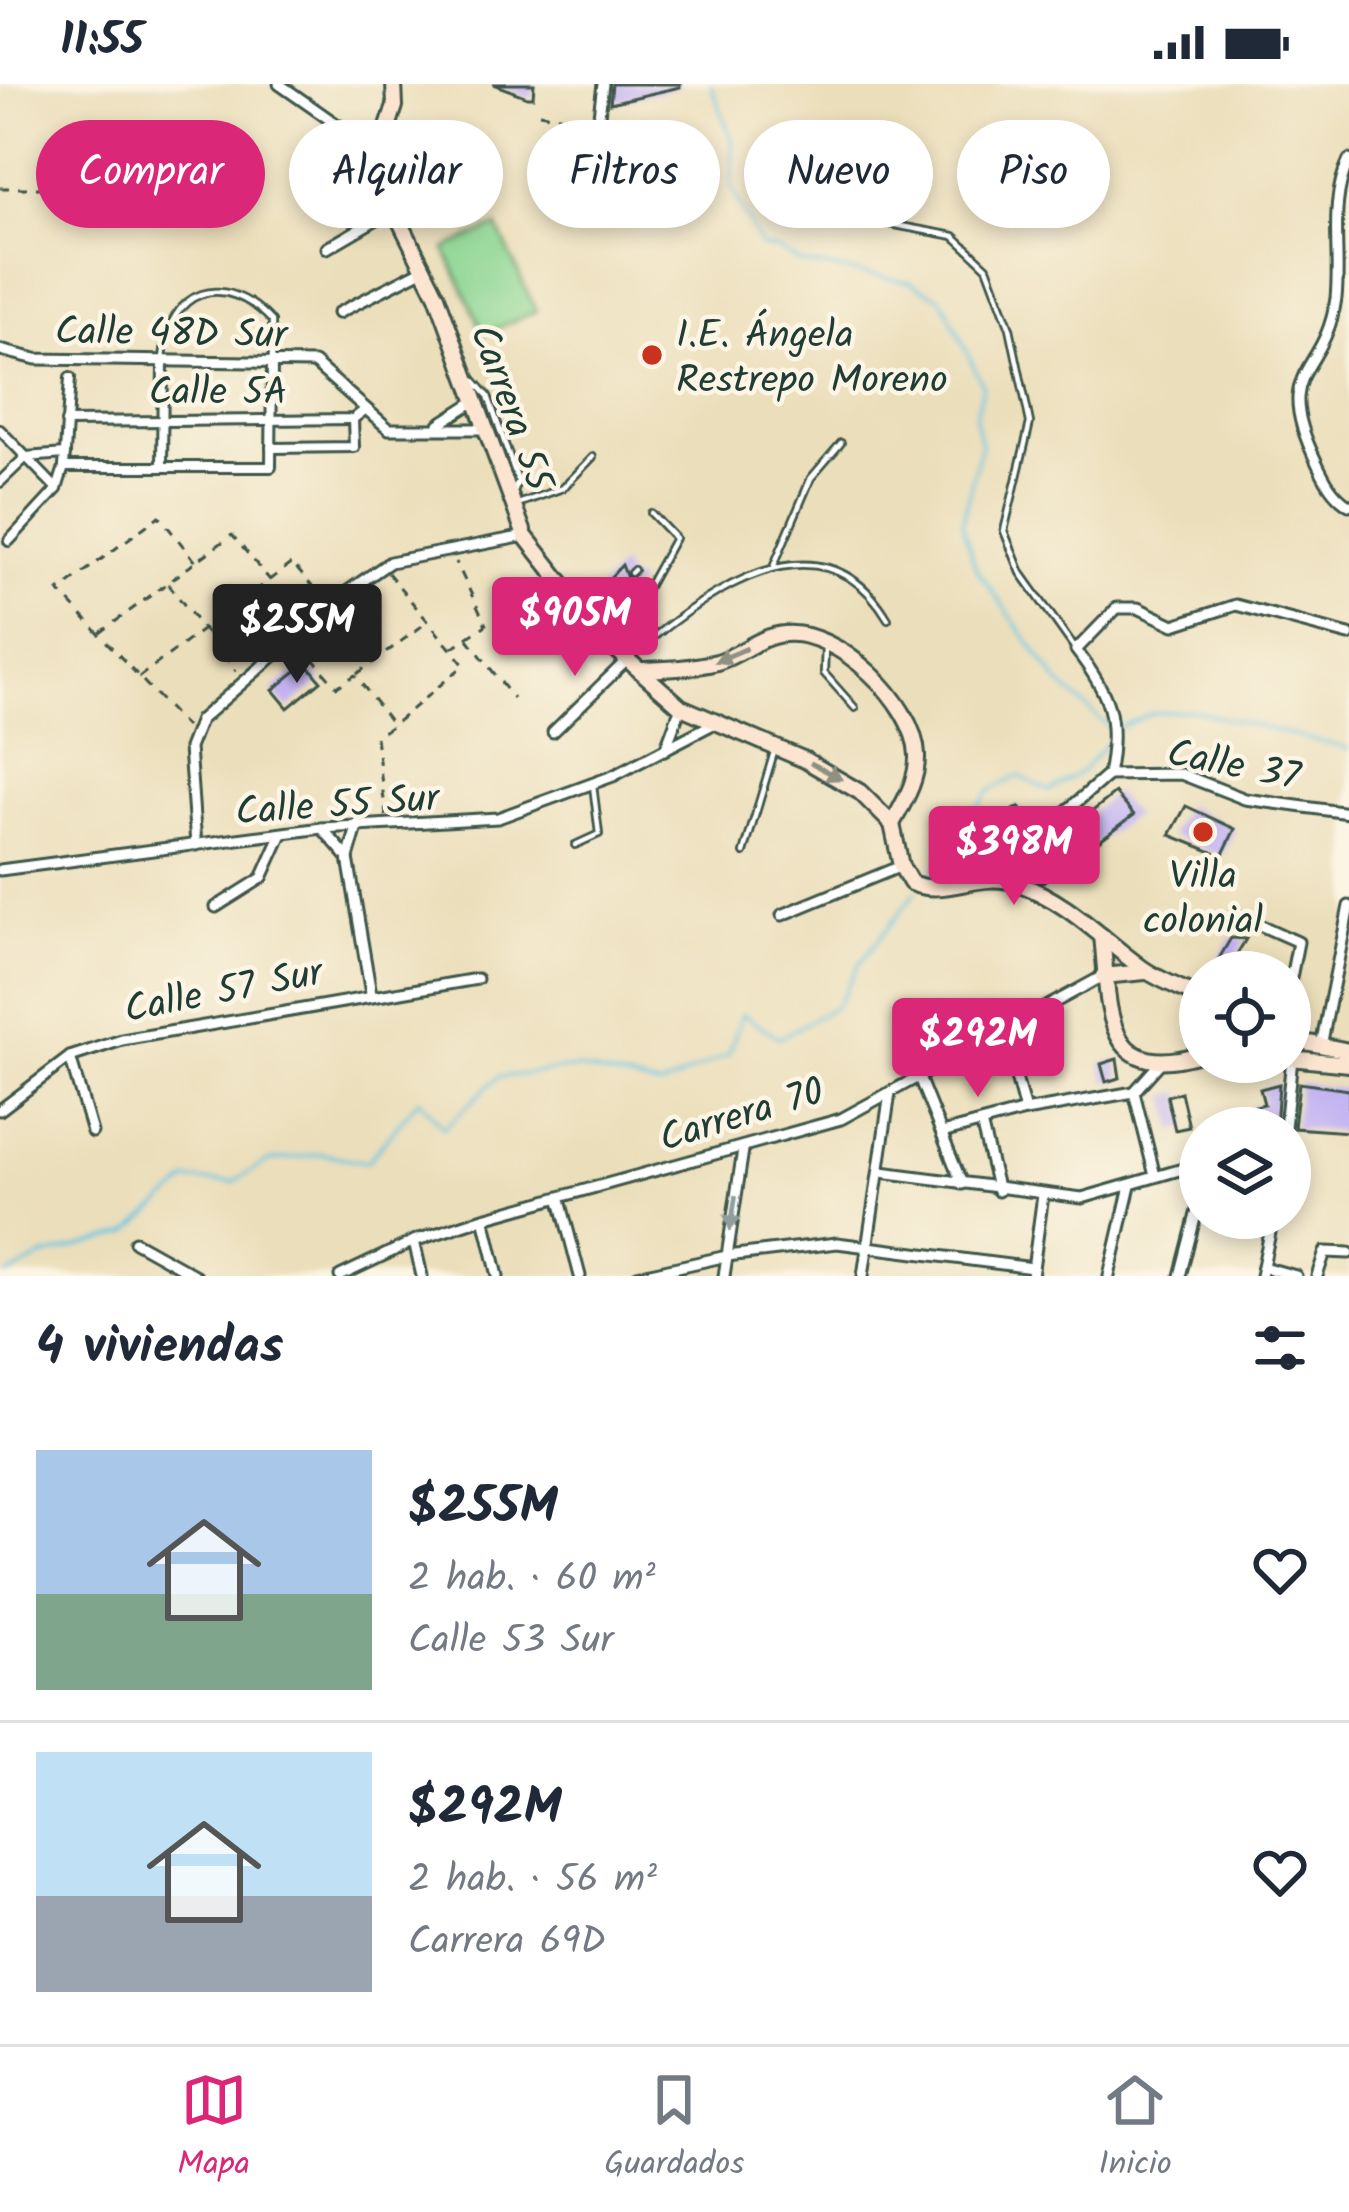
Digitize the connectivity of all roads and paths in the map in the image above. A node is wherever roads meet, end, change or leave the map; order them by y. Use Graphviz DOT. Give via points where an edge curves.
graph roads {
  1 [pos="279,84"];
  2 [pos="394,84"];
  3 [pos="603,84"];
  4 [pos="539,112"];
  5 [pos="330,120"];
  6 [pos="390,120"];
  7 [pos="582,120"];
  8 [pos="598,120"];
  9 [pos="1349,160"];
  10 [pos="0,188"];
  11 [pos="36,188"];
  12 [pos="362,228"];
  13 [pos="404,228"];
  14 [pos="911,228"];
  15 [pos="328,248"];
  16 [pos="425,269"];
  17 [pos="338,313"];
  18 [pos="1,353"];
  19 [pos="163,359"];
  20 [pos="272,361"];
  21 [pos="466,371"];
  22 [pos="70,378"];
  23 [pos="475,401"];
  24 [pos="366,409"];
  25 [pos="272,419"];
  26 [pos="353,419"];
  27 [pos="163,420"];
  28 [pos="66,422"];
  29 [pos="434,426"];
  30 [pos="484,429"];
  31 [pos="0,430"];
  32 [pos="841,443"];
  33 [pos="272,448"];
  34 [pos="65,454"];
  35 [pos="26,457"];
  36 [pos="593,458"];
  37 [pos="64,467"];
  38 [pos="162,467"];
  39 [pos="0,482"];
  40 [pos="57,489"];
  41 [pos="513,501"];
  42 [pos="1349,505"];
  43 [pos="651,513"];
  44 [pos="525,536"];
  45 [pos="9,541"];
  46 [pos="449,549"];
  47 [pos="196,562"];
  48 [pos="774,565"];
  49 [pos="383,567"];
  50 [pos="270,580"];
  51 [pos="166,583"];
  52 [pos="645,592"];
  53 [pos="608,598"];
  54 [pos="329,608"];
  55 [pos="589,619"];
  56 [pos="888,620"];
  57 [pos="428,622"];
  58 [pos="204,630"];
  59 [pos="98,634"];
  60 [pos="1349,635"];
  61 [pos="467,638"];
  62 [pos="296,639"];
  63 [pos="821,639"];
  64 [pos="450,649"];
  65 [pos="1076,650"];
  66 [pos="628,659"];
  67 [pos="643,670"];
  68 [pos="355,676"];
  69 [pos="138,679"];
  70 [pos="244,681"];
  71 [pos="513,698"];
  72 [pos="680,707"];
  73 [pos="855,708"];
  74 [pos="713,724"];
  75 [pos="393,725"];
  76 [pos="553,732"];
  77 [pos="191,733"];
  78 [pos="776,748"];
  79 [pos="665,750"];
  80 [pos="1108,775"];
  81 [pos="593,785"];
  82 [pos="1349,813"];
  83 [pos="358,824"];
  84 [pos="387,824"];
  85 [pos="892,824"];
  86 [pos="322,828"];
  87 [pos="282,833"];
  88 [pos="196,845"];
  89 [pos="575,845"];
  90 [pos="744,853"];
  91 [pos="348,858"];
  92 [pos="902,866"];
  93 [pos="0,870"];
  94 [pos="990,877"];
  95 [pos="1349,906"];
  96 [pos="217,907"];
  97 [pos="1235,914"];
  98 [pos="782,915"];
  99 [pos="1102,936"];
  100 [pos="1296,951"];
  101 [pos="1147,971"];
  102 [pos="477,980"];
  103 [pos="1103,984"];
  104 [pos="1179,987"];
  105 [pos="371,994"];
  106 [pos="1004,1033"];
  107 [pos="1311,1044"];
  108 [pos="1321,1046"];
  109 [pos="1349,1051"];
  110 [pos="70,1057"];
  111 [pos="1179,1059"];
  112 [pos="1311,1060"];
  113 [pos="1160,1063"];
  114 [pos="1349,1064"];
  115 [pos="920,1081"];
  116 [pos="1135,1092"];
  117 [pos="890,1093"];
  118 [pos="0,1110"];
  119 [pos="1025,1111"];
  120 [pos="981,1123"];
  121 [pos="92,1132"];
  122 [pos="942,1133"];
  123 [pos="743,1150"];
  124 [pos="1179,1170"];
  125 [pos="881,1172"];
  126 [pos="1155,1176"];
  127 [pos="962,1184"];
  128 [pos="1130,1186"];
  129 [pos="998,1191"];
  130 [pos="1043,1195"];
  131 [pos="560,1200"];
  132 [pos="484,1218"];
  133 [pos="1189,1239"];
  134 [pos="1269,1239"];
  135 [pos="414,1241"];
  136 [pos="135,1242"];
  137 [pos="868,1244"];
  138 [pos="1349,1253"];
  139 [pos="727,1256"];
  140 [pos="1032,1272"];
  141 [pos="1262,1272"];
  142 [pos="196,1276"];
  143 [pos="340,1276"];
  144 [pos="422,1276"];
  145 [pos="497,1276"];
  146 [pos="580,1276"];
  147 [pos="637,1276"];
  148 [pos="724,1276"];
  149 [pos="863,1276"];
  150 [pos="1109,1276"];
  151 [pos="1180,1276"];
  152 [pos="1296,1276"];
  153 [pos="1317,1276"];
  1 -- 5 [label="street"];
  2 -- 6 [label="main road"];
  3 -- 8 [label="street"];
  4 -- 7 [label="path"];
  9 -- 42 [label="street" via="1335,218 1335,301 1294,400 1325,480"];
  10 -- 11 [label="path"];
  12 -- 15 [label="street"];
  13 -- 16 [label="main road, Carrera 55"];
  14 -- 65 [label="lane" via="954,236 987,267 1030,423 1004,531 1021,573"];
  16 -- 17 [label="street"];
  16 -- 21 [label="main road, Carrera 55"];
  18 -- 19 [label="street, Calle 48D Sur"];
  19 -- 20 [label="street, Calle 48D Sur"];
  19 -- 20 [label="lane" via="165,332 182,303 232,292 272,321"];
  19 -- 27 [label="street"];
  20 -- 24 [label="street, Calle 48D Sur" via="314,363"];
  20 -- 25 [label="street"];
  21 -- 23 [label="main road, Carrera 55"];
  21 -- 41 [label="lane" via="488,396 518,481"];
  22 -- 28 [label="street"];
  23 -- 29 [label="street"];
  23 -- 30 [label="main road, Carrera 55"];
  24 -- 26 [label="street"];
  24 -- 29 [label="street, Calle 48D Sur" via="389,429"];
  25 -- 26 [label="street, Calle 5A"];
  25 -- 27 [label="street, Calle 5A"];
  25 -- 33 [label="street"];
  26 -- 33 [label="street" via="353,447"];
  27 -- 28 [label="street, Calle 5A"];
  27 -- 38 [label="street"];
  28 -- 34 [label="street"];
  29 -- 30 [label="street"];
  30 -- 41 [label="main road, Carrera 55"];
  31 -- 35 [label="street"];
  32 -- 48 [label="lane" via="811,478"];
  33 -- 38 [label="street" via="272,467"];
  34 -- 35 [label="street"];
  34 -- 37 [label="street"];
  35 -- 39 [label="street"];
  35 -- 40 [label="street"];
  36 -- 41 [label="lane" via="562,488"];
  37 -- 38 [label="street"];
  37 -- 40 [label="street"];
  40 -- 45 [label="street"];
  41 -- 44 [label="main road, Carrera 55"];
  43 -- 52 [label="lane" via="675,538"];
  44 -- 46 [label="street"];
  44 -- 55 [label="main road, Carrera 55"];
  46 -- 49 [label="street"];
  46 -- 61 [label="path" via="486,625"];
  47 -- 50 [label="path" via="232,535"];
  47 -- 51 [label="path"];
  47 -- 59 [label="path" via="159,516 59,590"];
  48 -- 56 [label="lane" via="825,564"];
  48 -- 66 [label="lane" via="722,590"];
  49 -- 54 [label="street"];
  49 -- 57 [label="path"];
  50 -- 54 [label="path" via="292,563"];
  50 -- 58 [label="path"];
  51 -- 58 [label="path"];
  51 -- 59 [label="path"];
  53 -- 55 [label="lane"];
  54 -- 62 [label="street"];
  55 -- 66 [label="main road, Carrera 55"];
  57 -- 64 [label="path"];
  57 -- 68 [label="path"];
  58 -- 69 [label="path"];
  58 -- 70 [label="path"];
  59 -- 69 [label="path"];
  60 -- 65 [label="street" via="1236,605 1174,625 1127,605"];
  61 -- 64 [label="path"];
  61 -- 71 [label="path"];
  62 -- 68 [label="path" via="337,687"];
  62 -- 70 [label="street"];
  63 -- 67 [label="main road, one-way" via="784,634 717,662"];
  63 -- 73 [label="lane" via="824,673"];
  63 -- 85 [label="main road" via="850,655 910,727 915,777"];
  64 -- 75 [label="path" via="464,665"];
  65 -- 80 [label="street" via="1105,687 1113,740"];
  66 -- 67 [label="main road, Carrera 55"];
  66 -- 76 [label="street"];
  67 -- 72 [label="main road, Carrera 55"];
  68 -- 75 [label="path"];
  69 -- 77 [label="path"];
  70 -- 77 [label="street"];
  72 -- 74 [label="main road, Carrera 55"];
  72 -- 79 [label="street"];
  74 -- 78 [label="main road, Carrera 55"];
  74 -- 79 [label="street, Calle 55 Sur"];
  75 -- 84 [label="path" via="376,737"];
  77 -- 88 [label="street"];
  78 -- 85 [label="main road, Carrera 55, one-way" via="840,777"];
  78 -- 90 [label="lane"];
  79 -- 81 [label="street, Calle 55 Sur"];
  80 -- 82 [label="street, Calle 37" via="1181,774 1245,799"];
  80 -- 94 [label="street"];
  81 -- 84 [label="street, Calle 55 Sur" via="498,818"];
  81 -- 89 [label="lane" via="599,834"];
  83 -- 84 [label="street, Calle 55 Sur"];
  83 -- 86 [label="street, Calle 55 Sur"];
  83 -- 91 [label="street"];
  85 -- 92 [label="main road"];
  86 -- 87 [label="street, Calle 55 Sur"];
  86 -- 91 [label="street"];
  87 -- 88 [label="street, Calle 55 Sur"];
  87 -- 96 [label="street" via="262,878"];
  88 -- 93 [label="street, Calle 55 Sur"];
  91 -- 105 [label="street"];
  92 -- 94 [label="main road" via="911,883 929,890"];
  92 -- 98 [label="street"];
  94 -- 99 [label="main road" via="1043,895"];
  95 -- 108 [label="street"];
  97 -- 100 [label="street" via="1298,942"];
  99 -- 101 [label="main road"];
  99 -- 103 [label="main road"];
  101 -- 103 [label="main road"];
  101 -- 104 [label="main road"];
  102 -- 105 [label="street, Calle 57 Sur"];
  103 -- 106 [label="street, Carrera 70" via="1084,986"];
  103 -- 113 [label="main road" via="1121,1042"];
  105 -- 110 [label="street, Calle 57 Sur"];
  106 -- 115 [label="street, Carrera 70"];
  106 -- 119 [label="street"];
  107 -- 108 [label="main road"];
  108 -- 109 [label="main road"];
  110 -- 118 [label="street, Calle 57 Sur"];
  110 -- 121 [label="street"];
  111 -- 113 [label="main road"];
  112 -- 114 [label="main road"];
  113 -- 116 [label="street"];
  115 -- 117 [label="street, Carrera 70"];
  115 -- 122 [label="street"];
  116 -- 119 [label="street"];
  116 -- 126 [label="street"];
  117 -- 123 [label="street, Carrera 70" via="842,1119"];
  117 -- 125 [label="street"];
  119 -- 120 [label="street"];
  120 -- 122 [label="street"];
  120 -- 129 [label="street"];
  122 -- 127 [label="street"];
  123 -- 131 [label="street, Carrera 70"];
  123 -- 139 [label="street, one-way"];
  124 -- 126 [label="street"];
  125 -- 127 [label="street"];
  125 -- 137 [label="street"];
  126 -- 128 [label="street"];
  127 -- 129 [label="street"];
  128 -- 130 [label="street" via="1082,1198"];
  128 -- 150 [label="street"];
  129 -- 130 [label="street"];
  130 -- 140 [label="street"];
  131 -- 132 [label="street, Carrera 70"];
  131 -- 146 [label="street"];
  132 -- 135 [label="street, Carrera 70"];
  132 -- 145 [label="street"];
  133 -- 151 [label="street"];
  134 -- 141 [label="street"];
  135 -- 143 [label="street, Carrera 70"];
  135 -- 144 [label="street"];
  136 -- 142 [label="street"];
  137 -- 139 [label="street"];
  137 -- 140 [label="street"];
  137 -- 149 [label="street"];
  138 -- 153 [label="street" via="1325,1252"];
  139 -- 147 [label="street"];
  139 -- 148 [label="street"];
  141 -- 152 [label="street"];
}
